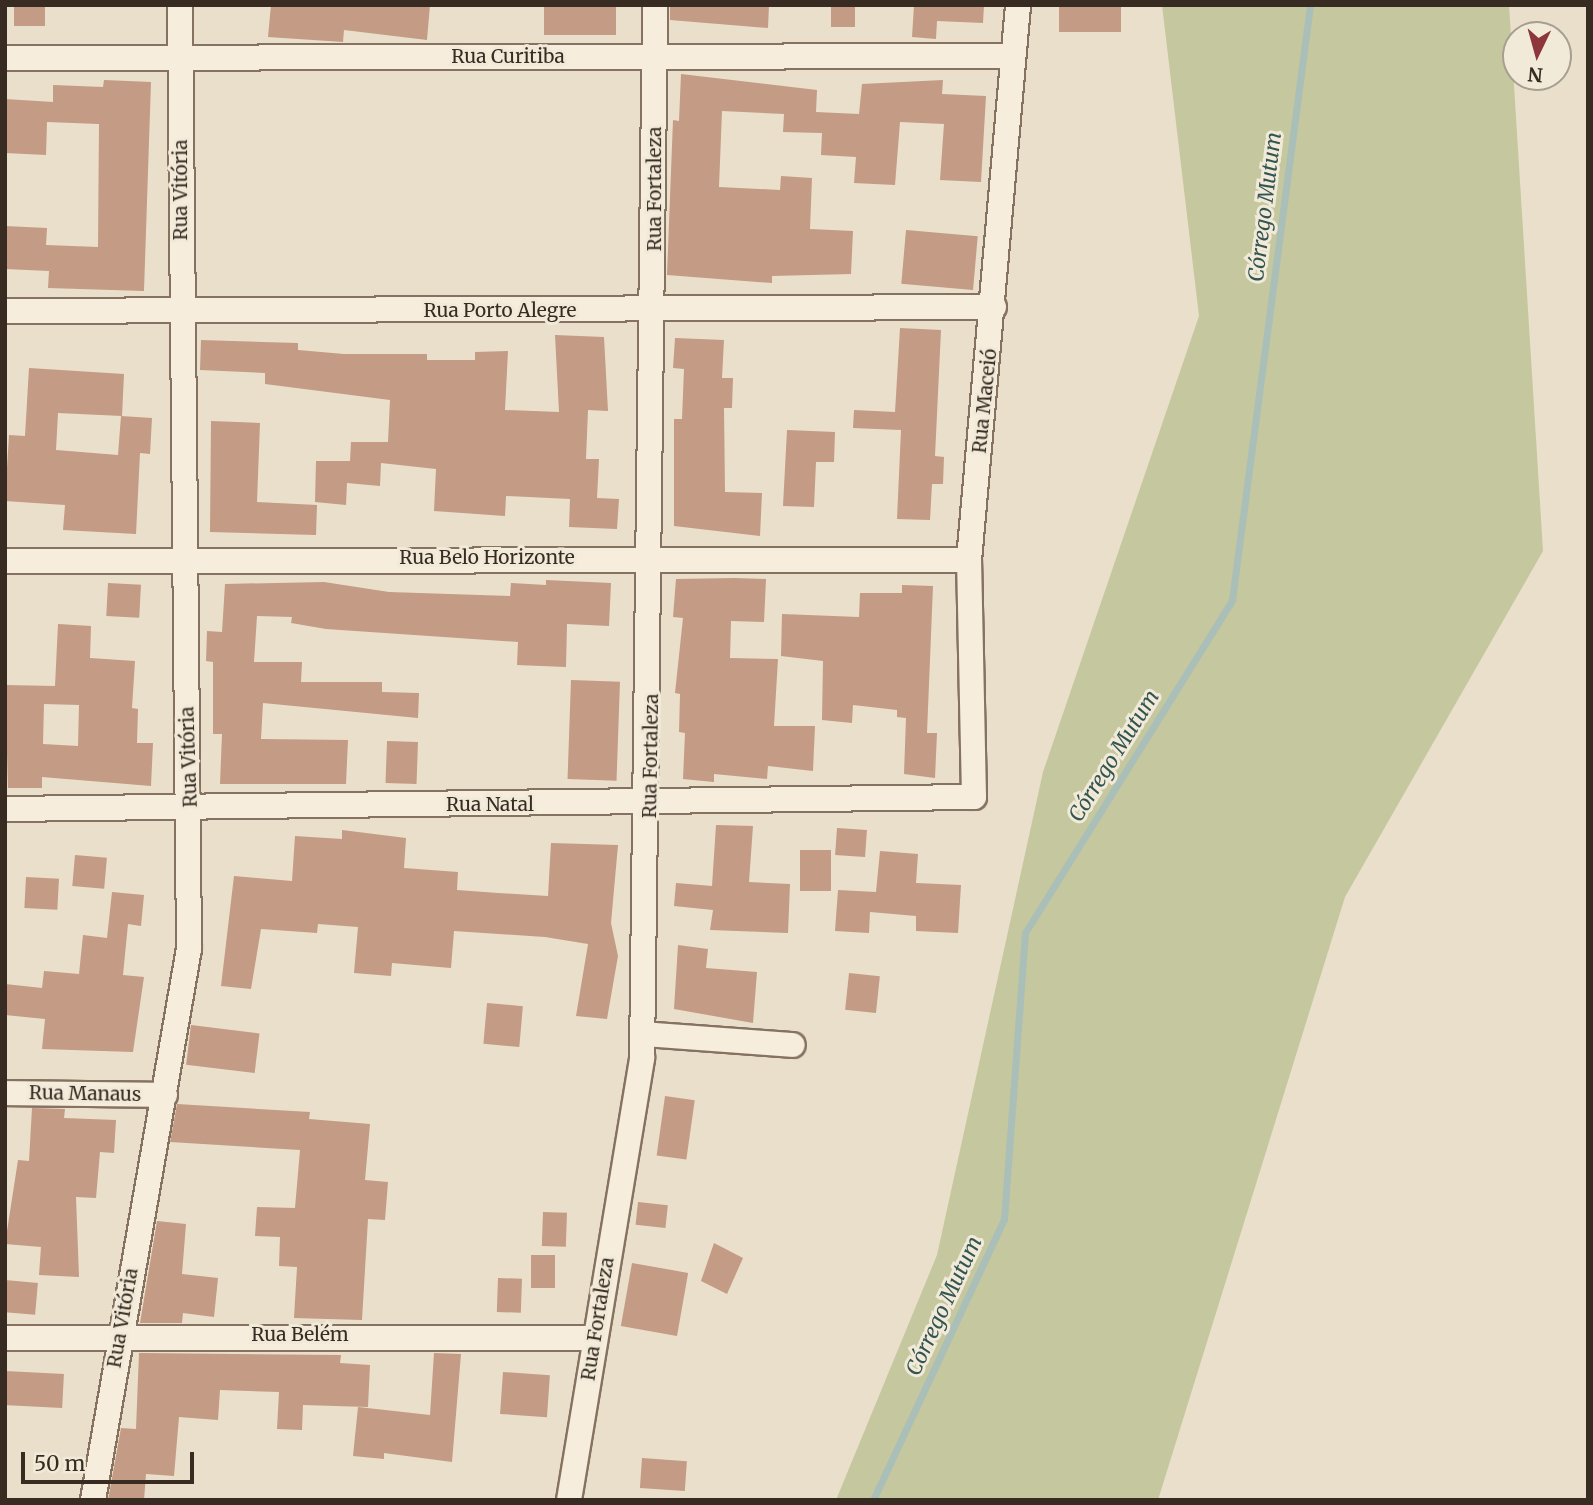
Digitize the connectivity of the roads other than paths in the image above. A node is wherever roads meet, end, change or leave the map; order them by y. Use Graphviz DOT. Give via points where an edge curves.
graph roads {
  1 [pos="180,5"];
  2 [pos="655,5"];
  3 [pos="1018,5"];
  4 [pos="1011,56"];
  5 [pos="656,57"];
  6 [pos="5,58"];
  7 [pos="180,58"];
  8 [pos="994,307"];
  9 [pos="5,311"];
  10 [pos="181,311"];
  11 [pos="654,312"];
  12 [pos="653,557"];
  13 [pos="969,560"];
  14 [pos="5,561"];
  15 [pos="183,561"];
  16 [pos="974,797"];
  17 [pos="650,804"];
  18 [pos="190,806"];
  19 [pos="5,809"];
  20 [pos="643,1034"];
  21 [pos="793,1045"];
  22 [pos="5,1093"];
  23 [pos="165,1096"];
  24 [pos="119,1334"];
  25 [pos="5,1338"];
  26 [pos="594,1338"];
  27 [pos="93,1500"];
  28 [pos="569,1500"];
  1 -- 7 [label="street, Rua Vitória"];
  2 -- 5 [label="street, Rua Fortaleza"];
  3 -- 4 [label="street, Rua Maceió"];
  4 -- 5 [label="street, Rua Curitiba"];
  4 -- 8 [label="street, Rua Maceió"];
  5 -- 7 [label="street, Rua Curitiba"];
  5 -- 11 [label="street, Rua Fortaleza"];
  6 -- 7 [label="street, Rua Curitiba"];
  7 -- 10 [label="street, Rua Vitória"];
  8 -- 11 [label="street, Rua Porto Alegre"];
  8 -- 13 [label="street, Rua Maceió"];
  9 -- 10 [label="street, Rua Porto Alegre"];
  10 -- 11 [label="street, Rua Porto Alegre"];
  10 -- 15 [label="street, Rua Vitória"];
  11 -- 12 [label="street, Rua Fortaleza"];
  12 -- 13 [label="street, Rua Belo Horizonte"];
  12 -- 15 [label="street, Rua Belo Horizonte"];
  12 -- 17 [label="street, Rua Fortaleza"];
  13 -- 16 [label="street, Rua Maceió"];
  14 -- 15 [label="street, Rua Belo Horizonte"];
  15 -- 18 [label="street, Rua Vitória"];
  16 -- 17 [label="street, Rua Natal"];
  17 -- 18 [label="street, Rua Natal"];
  17 -- 20 [label="street, Rua Fortaleza"];
  18 -- 19 [label="street, Rua Natal"];
  18 -- 23 [label="street, Rua Vitória" via="189,949"];
  20 -- 21 [label="street"];
  20 -- 26 [label="street, Rua Fortaleza"];
  22 -- 23 [label="street, Rua Manaus"];
  23 -- 24 [label="street, Rua Vitória"];
  24 -- 25 [label="street, Rua Belém"];
  24 -- 26 [label="street, Rua Belém"];
  24 -- 27 [label="street, Rua Vitória"];
  26 -- 28 [label="street, Rua Fortaleza"];
}
